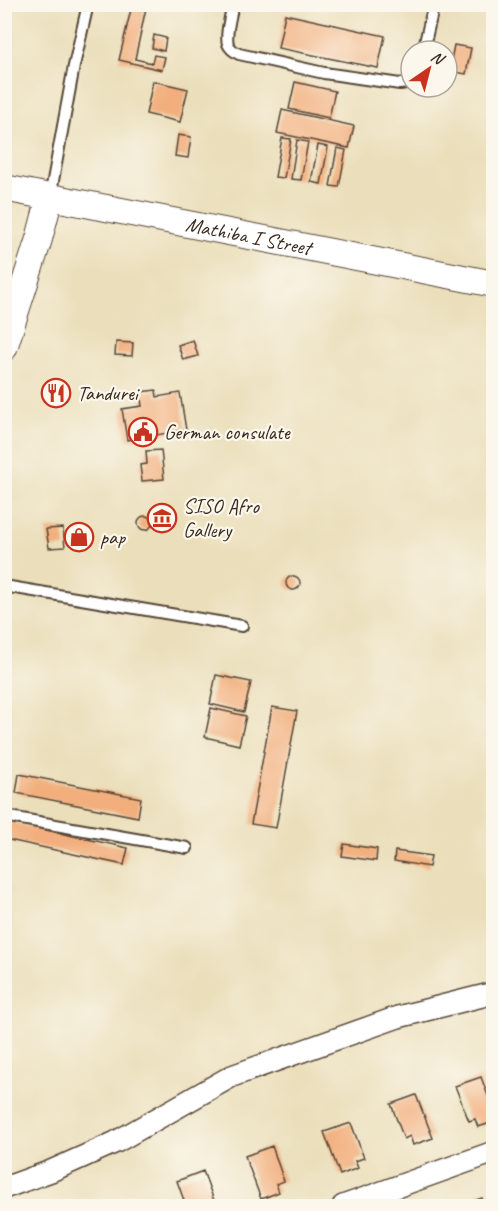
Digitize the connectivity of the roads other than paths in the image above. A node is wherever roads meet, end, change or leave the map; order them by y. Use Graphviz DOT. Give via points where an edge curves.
graph roads {
  1 [pos="88,4"];
  2 [pos="233,4"];
  3 [pos="434,4"];
  4 [pos="485,4"];
  5 [pos="494,6"];
  6 [pos="426,39"];
  7 [pos="399,84"];
  8 [pos="4,188"];
  9 [pos="50,197"];
  10 [pos="494,284"];
  11 [pos="4,348"];
  12 [pos="4,586"];
  13 [pos="242,626"];
  14 [pos="4,816"];
  15 [pos="187,848"];
  16 [pos="494,993"];
  17 [pos="494,1152"];
  18 [pos="4,1188"];
  19 [pos="342,1206"];
  1 -- 9 [label="lane"];
  2 -- 7 [label="lane" via="228,44 239,54 324,74"];
  3 -- 6 [label="lane"];
  4 -- 5 [label="lane"];
  8 -- 9 [label="street, Mathiba I Street"];
  9 -- 10 [label="street, Mathiba I Street"];
  9 -- 11 [label="street"];
  12 -- 13 [label="lane"];
  14 -- 15 [label="lane"];
  16 -- 18 [label="street" via="398,1017 232,1076 116,1142 51,1172"];
  17 -- 19 [label="street"];
}
